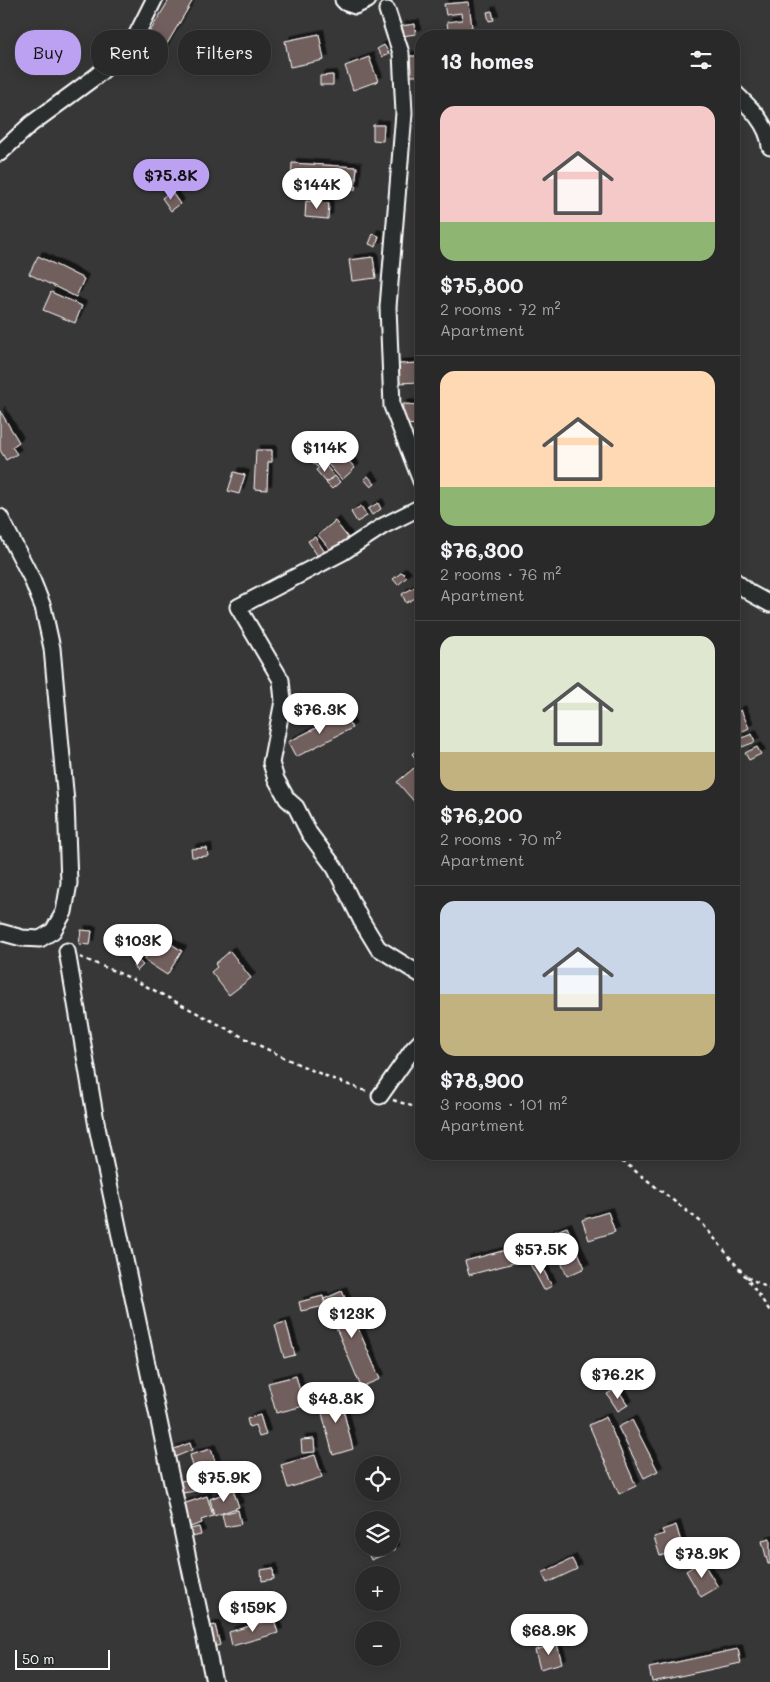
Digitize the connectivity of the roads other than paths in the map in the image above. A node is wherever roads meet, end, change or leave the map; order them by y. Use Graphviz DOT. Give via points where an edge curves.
graph roads {
  1 [pos="154,0"];
  2 [pos="343,0"];
  3 [pos="368,0"];
  4 [pos="387,10"];
  5 [pos="740,98"];
  6 [pos="770,147"];
  7 [pos="0,153"];
  8 [pos="415,465"];
  9 [pos="415,510"];
  10 [pos="0,517"];
  11 [pos="740,585"];
  12 [pos="770,604"];
  13 [pos="0,932"];
  14 [pos="68,951"];
  15 [pos="415,971"];
  16 [pos="415,1047"];
  17 [pos="380,1096"];
  18 [pos="214,1682"];
  1 -- 7 [label="street" via="136,36 117,58 31,124"];
  2 -- 3 [label="street" via="355,6"];
  4 -- 8 [label="street" via="401,53 404,113 388,307 392,406"];
  5 -- 6 [label="street" via="754,111 770,138"];
  9 -- 15 [label="street" via="238,607 281,680 283,701 271,763 276,779 335,868 378,948"];
  10 -- 13 [label="street" via="43,607 52,648 66,802 69,883 64,912 53,931 40,939"];
  11 -- 12 [label="street"];
  14 -- 18 [label="street" via="97,1127"];
  16 -- 17 [label="street"];
}
